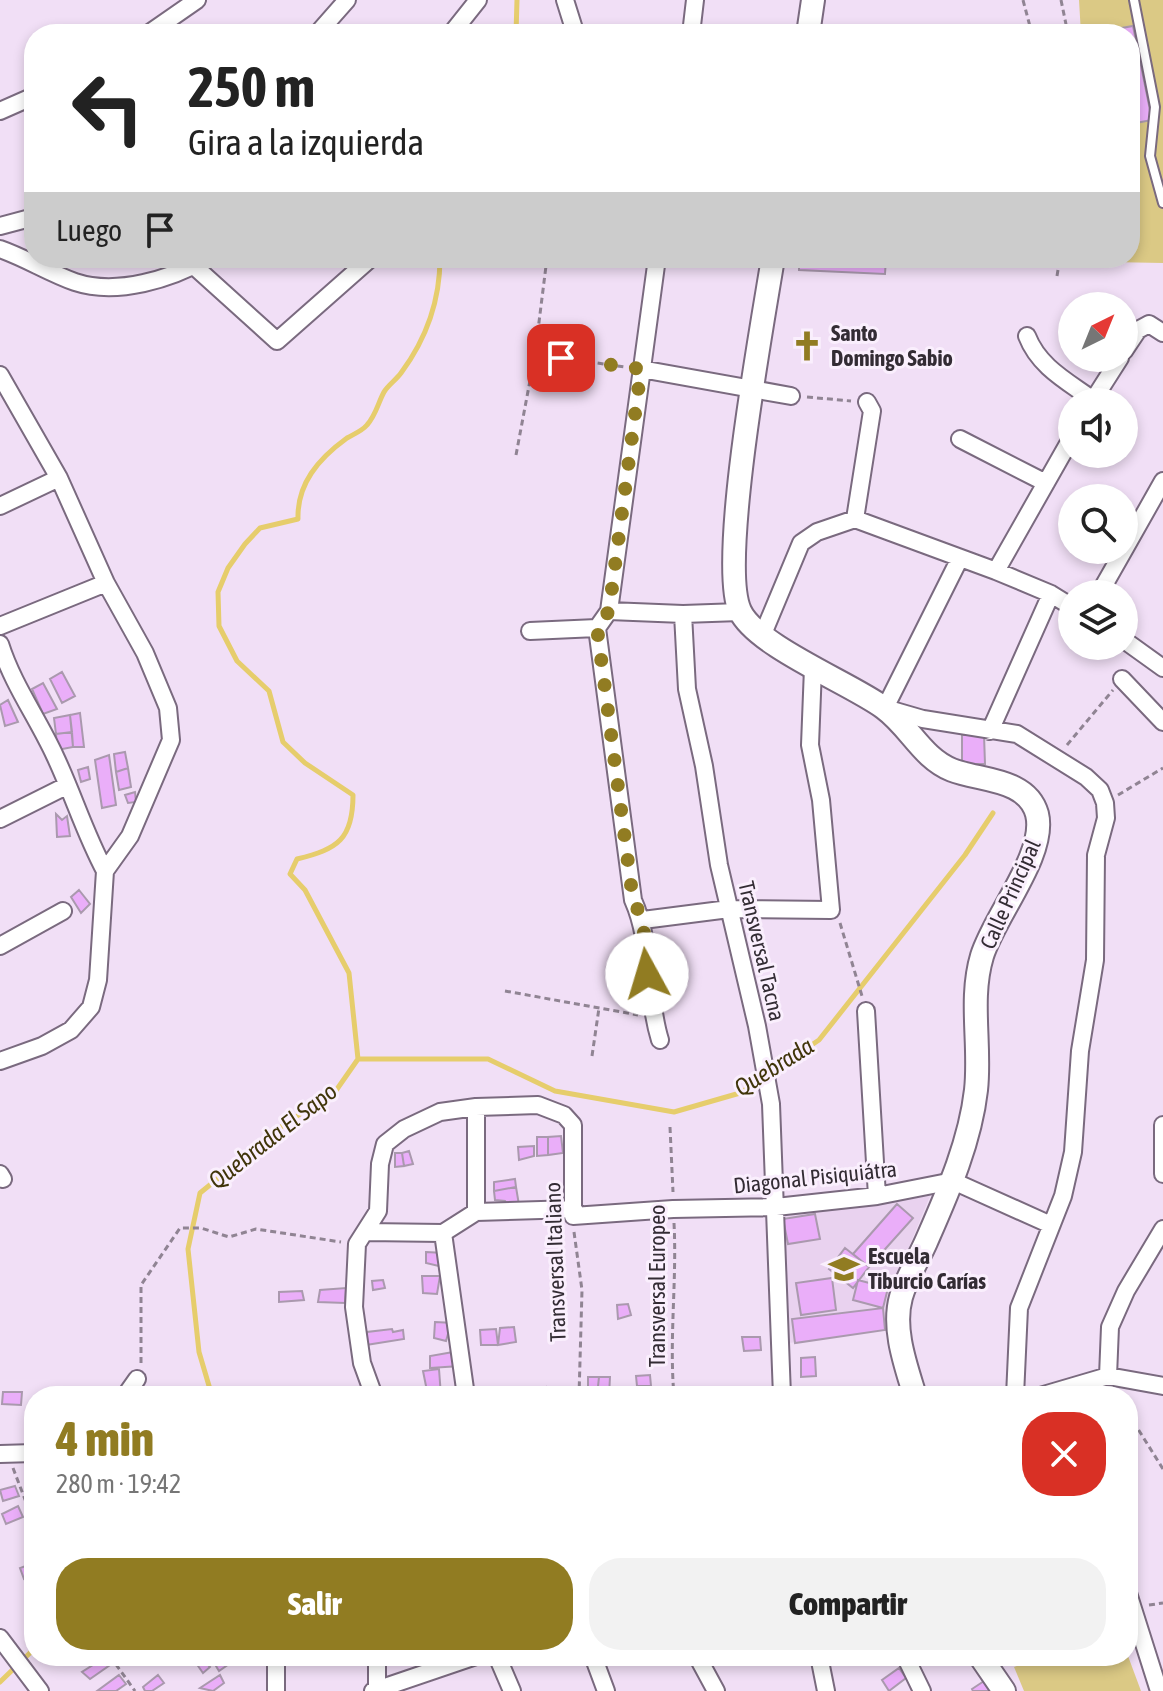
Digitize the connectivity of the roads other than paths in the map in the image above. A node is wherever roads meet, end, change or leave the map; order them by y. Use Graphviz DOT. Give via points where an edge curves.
graph roads {
  1 [pos="197,0"];
  2 [pos="347,0"];
  3 [pos="478,0"];
  4 [pos="565,0"];
  5 [pos="695,0"];
  6 [pos="813,0"];
  7 [pos="1134,0"];
  8 [pos="162,24"];
  9 [pos="326,24"];
  10 [pos="459,24"];
  11 [pos="572,24"];
  12 [pos="692,24"];
  13 [pos="809,24"];
  14 [pos="1139,24"];
  15 [pos="1140,31"];
  16 [pos="24,100"];
  17 [pos="0,111"];
  18 [pos="1163,203"];
  19 [pos="24,220"];
  20 [pos="0,226"];
  21 [pos="0,249"];
  22 [pos="24,260"];
  23 [pos="43,268"];
  24 [pos="180,268"];
  25 [pos="207,268"];
  26 [pos="360,268"];
  27 [pos="656,268"];
  28 [pos="771,268"];
  29 [pos="1138,330"];
  30 [pos="1163,333"];
  31 [pos="1027,336"];
  32 [pos="641,369"];
  33 [pos="0,375"];
  34 [pos="1075,388"];
  35 [pos="752,392"];
  36 [pos="791,396"];
  37 [pos="867,402"];
  38 [pos="960,439"];
  39 [pos="1058,462"];
  40 [pos="59,478"];
  41 [pos="1163,481"];
  42 [pos="1046,483"];
  43 [pos="0,506"];
  44 [pos="855,519"];
  45 [pos="1138,525"];
  46 [pos="960,558"];
  47 [pos="996,571"];
  48 [pos="106,583"];
  49 [pos="1051,594"];
  50 [pos="1058,598"];
  51 [pos="609,611"];
  52 [pos="740,612"];
  53 [pos="683,614"];
  54 [pos="0,626"];
  55 [pos="597,628"];
  56 [pos="530,631"];
  57 [pos="763,634"];
  58 [pos="0,644"];
  59 [pos="1138,648"];
  60 [pos="1160,661"];
  61 [pos="813,668"];
  62 [pos="1122,679"];
  63 [pos="885,708"];
  64 [pos="1163,722"];
  65 [pos="990,731"];
  66 [pos="66,786"];
  67 [pos="0,819"];
  68 [pos="105,871"];
  69 [pos="729,909"];
  70 [pos="63,911"];
  71 [pos="643,920"];
  72 [pos="0,946"];
  73 [pos="866,1011"];
  74 [pos="660,1040"];
  75 [pos="0,1061"];
  76 [pos="476,1107"];
  77 [pos="1163,1125"];
  78 [pos="1163,1174"];
  79 [pos="953,1181"];
  80 [pos="877,1196"];
  81 [pos="776,1207"];
  82 [pos="476,1212"];
  83 [pos="574,1212"];
  84 [pos="1051,1225"];
  85 [pos="1163,1229"];
  86 [pos="443,1233"];
  87 [pos="361,1238"];
  88 [pos="1108,1376"];
  89 [pos="137,1379"];
  90 [pos="132,1386"];
  91 [pos="370,1386"];
  92 [pos="465,1386"];
  93 [pos="782,1386"];
  94 [pos="912,1386"];
  95 [pos="1015,1386"];
  96 [pos="1074,1386"];
  97 [pos="1163,1386"];
  98 [pos="24,1453"];
  99 [pos="4,1454"];
  100 [pos="1138,1625"];
  101 [pos="0,1638"];
  102 [pos="276,1666"];
  103 [pos="376,1666"];
  104 [pos="454,1666"];
  105 [pos="501,1666"];
  106 [pos="597,1666"];
  107 [pos="702,1666"];
  108 [pos="821,1666"];
  109 [pos="910,1666"];
  110 [pos="987,1666"];
  111 [pos="413,1685"];
  112 [pos="375,1690"];
  113 [pos="40,1691"];
  114 [pos="276,1691"];
  115 [pos="512,1691"];
  116 [pos="606,1691"];
  117 [pos="716,1691"];
  118 [pos="826,1691"];
  119 [pos="922,1691"];
  120 [pos="1004,1691"];
  121 [pos="1159,1691"];
  1 -- 8 [label="street"];
  2 -- 9 [label="street"];
  3 -- 10 [label="street"];
  4 -- 11 [label="street"];
  5 -- 12 [label="street"];
  6 -- 13 [label="street"];
  7 -- 14 [label="lane"];
  15 -- 18 [label="lane" via="1155,107 1150,156"];
  16 -- 17 [label="street"];
  19 -- 20 [label="street"];
  21 -- 22 [label="street"];
  23 -- 24 [label="street" via="106,289"];
  25 -- 26 [label="street" via="278,341"];
  27 -- 32 [label="street"];
  28 -- 35 [label="street"];
  29 -- 30 [label="street" via="1149,324"];
  31 -- 34 [label="street" via="1034,353"];
  32 -- 35 [label="street"];
  32 -- 51 [label="street"];
  33 -- 40 [label="street"];
  35 -- 36 [label="street"];
  35 -- 52 [label="street" via="733,562"];
  37 -- 44 [label="street" via="872,411"];
  38 -- 42 [label="street"];
  39 -- 42 [label="street"];
  40 -- 43 [label="street"];
  40 -- 48 [label="street"];
  41 -- 45 [label="street"];
  42 -- 47 [label="street"];
  44 -- 46 [label="street"];
  44 -- 57 [label="street" via="801,543"];
  46 -- 47 [label="street"];
  46 -- 63 [label="street"];
  47 -- 49 [label="street"];
  48 -- 54 [label="street"];
  48 -- 68 [label="street" via="168,708 171,740 130,836"];
  49 -- 50 [label="street"];
  49 -- 65 [label="street"];
  51 -- 53 [label="street"];
  51 -- 55 [label="street"];
  52 -- 53 [label="street"];
  52 -- 57 [label="street, Calle Principal"];
  53 -- 69 [label="street, Transversal Tacna" via="687,689"];
  55 -- 56 [label="street"];
  55 -- 71 [label="street" via="633,900"];
  57 -- 61 [label="street, Calle Principal"];
  58 -- 66 [label="street" via="11,678"];
  59 -- 60 [label="street"];
  61 -- 63 [label="street, Calle Principal"];
  61 -- 69 [label="street" via="810,745 831,910"];
  62 -- 64 [label="street"];
  63 -- 65 [label="street"];
  63 -- 79 [label="street, Calle Principal" via="935,764 1008,785 1028,796 1037,813 1039,835 982,957 975,1020 976,1090"];
  65 -- 84 [label="street" via="1017,734 1056,758 1086,777 1105,803 1096,855 1095,960 1080,1051 1073,1152"];
  66 -- 67 [label="street"];
  66 -- 68 [label="street"];
  68 -- 75 [label="street" via="98,980 91,1007 71,1030"];
  69 -- 71 [label="street"];
  69 -- 81 [label="street, Transversal Tacna" via="771,1104"];
  70 -- 72 [label="street"];
  71 -- 74 [label="street"];
  73 -- 80 [label="street"];
  76 -- 82 [label="street"];
  76 -- 83 [label="street, Transversal Italiano" via="538,1105 564,1115 573,1125"];
  76 -- 87 [label="street" via="440,1112 385,1144 378,1211"];
  77 -- 78 [label="street"];
  79 -- 80 [label="street, Diagonal Pisiquiátra"];
  79 -- 84 [label="street"];
  79 -- 94 [label="street, Calle Principal" via="900,1299 901,1349"];
  80 -- 81 [label="street, Diagonal Pisiquiátra"];
  81 -- 83 [label="street, Diagonal Pisiquiátra"];
  81 -- 93 [label="street, Transversal Tacna"];
  82 -- 83 [label="street, Diagonal Pisiquiátra"];
  82 -- 86 [label="street"];
  84 -- 95 [label="street" via="1019,1308"];
  85 -- 88 [label="street" via="1110,1327"];
  86 -- 87 [label="street"];
  86 -- 92 [label="street"];
  87 -- 91 [label="street" via="354,1307"];
  88 -- 96 [label="street"];
  88 -- 97 [label="street"];
  89 -- 90 [label="street"];
  98 -- 99 [label="street"];
  100 -- 121 [label="street"];
  101 -- 113 [label="street"];
  102 -- 114 [label="street"];
  103 -- 112 [label="street"];
  104 -- 111 [label="street"];
  105 -- 115 [label="street"];
  106 -- 116 [label="street"];
  107 -- 117 [label="street"];
  108 -- 118 [label="street"];
  109 -- 119 [label="street"];
  110 -- 120 [label="street"];
  111 -- 112 [label="street"];
}
